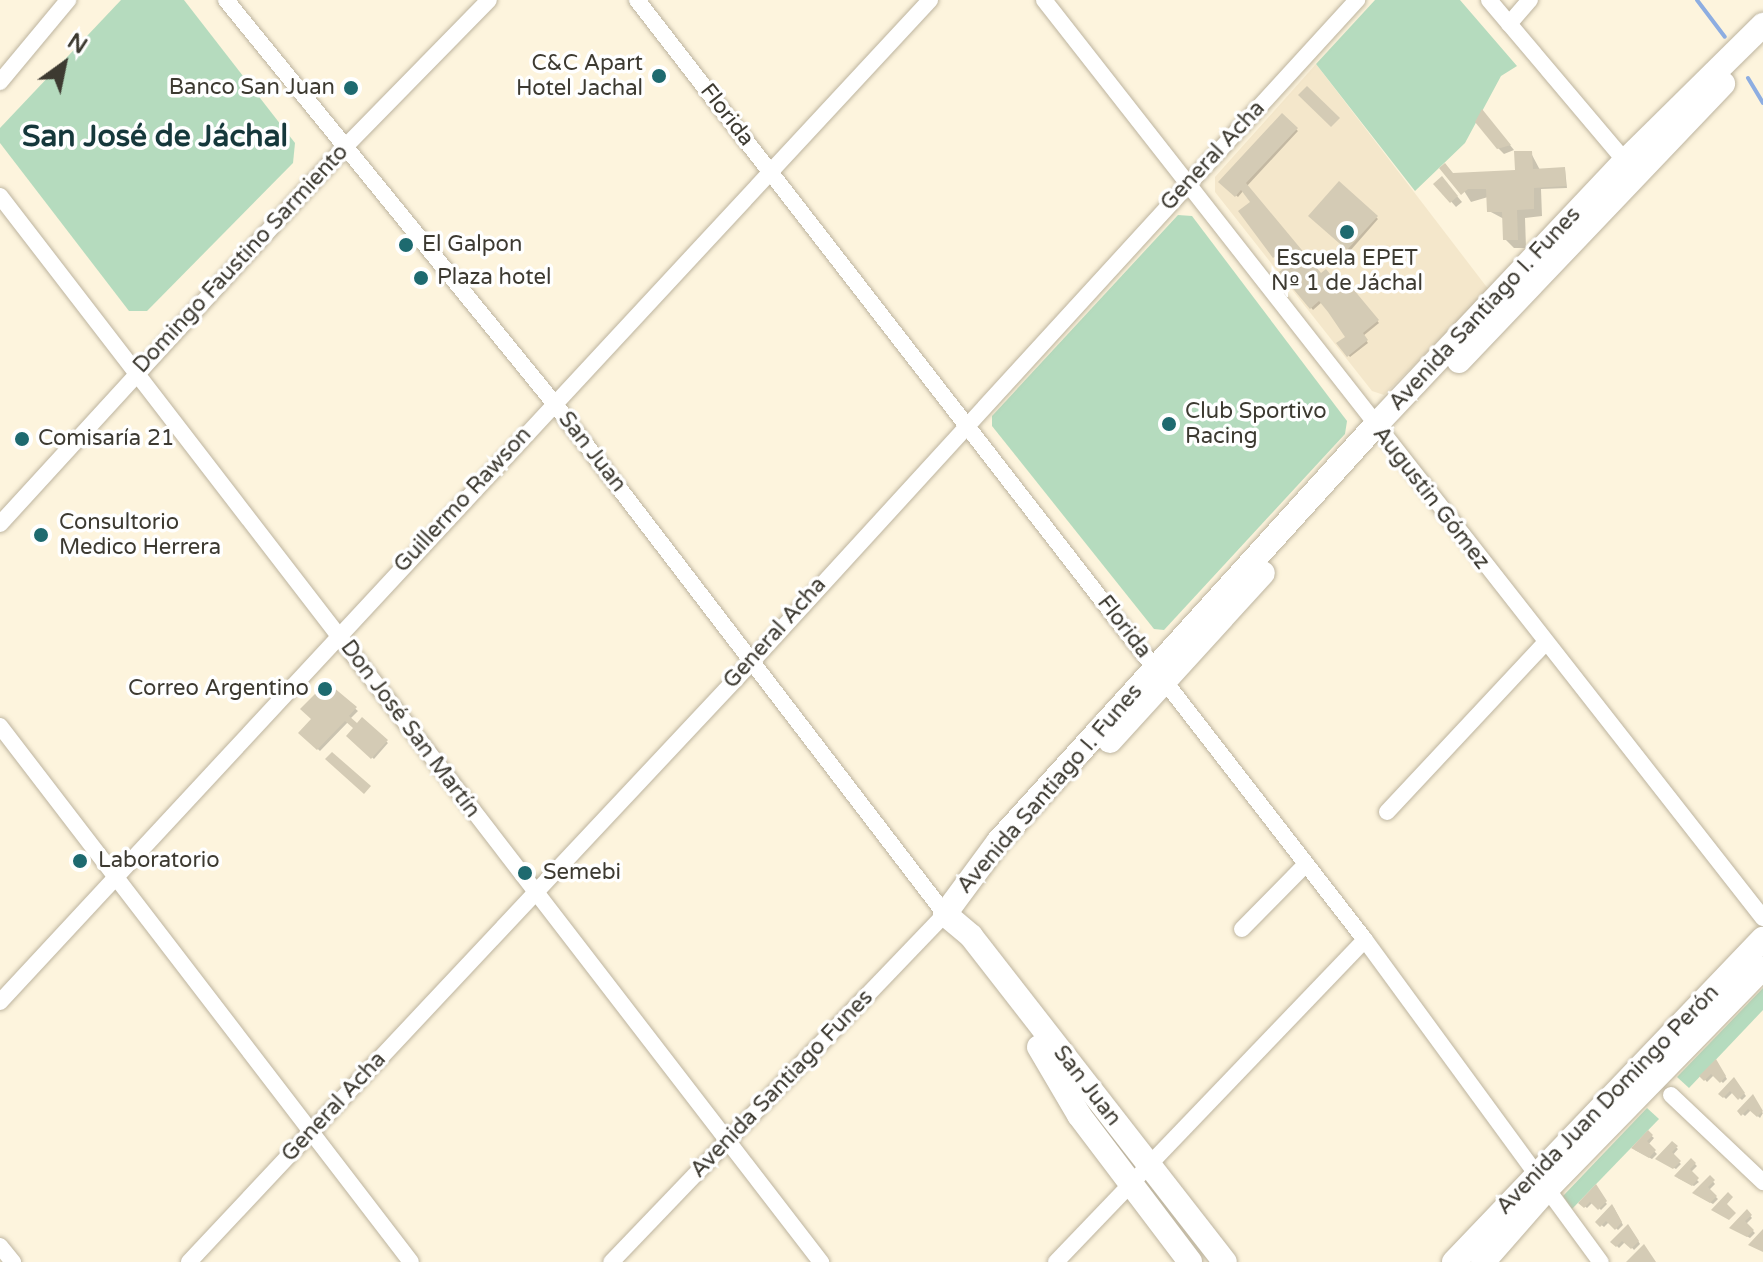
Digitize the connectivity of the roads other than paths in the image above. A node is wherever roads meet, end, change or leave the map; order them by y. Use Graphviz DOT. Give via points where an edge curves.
graph roads {
  1 [pos="68,0"];
  2 [pos="226,0"];
  3 [pos="489,0"];
  4 [pos="637,0"];
  5 [pos="930,0"];
  6 [pos="1044,0"];
  7 [pos="1357,0"];
  8 [pos="1489,0"];
  9 [pos="1530,0"];
  10 [pos="1509,24"];
  11 [pos="1763,25"];
  12 [pos="1763,47"];
  13 [pos="0,82"];
  14 [pos="344,148"];
  15 [pos="1631,168"];
  16 [pos="771,172"];
  17 [pos="1188,183"];
  18 [pos="0,196"];
  19 [pos="137,371"];
  20 [pos="554,403"];
  21 [pos="967,424"];
  22 [pos="1380,433"];
  23 [pos="0,524"];
  24 [pos="338,633"];
  25 [pos="1545,643"];
  26 [pos="753,658"];
  27 [pos="1160,674"];
  28 [pos="0,726"];
  29 [pos="1387,812"];
  30 [pos="1306,864"];
  31 [pos="116,877"];
  32 [pos="532,892"];
  33 [pos="948,910"];
  34 [pos="1763,918"];
  35 [pos="1242,929"];
  36 [pos="1763,939"];
  37 [pos="1365,940"];
  38 [pos="1763,968"];
  39 [pos="0,1002"];
  40 [pos="1671,1095"];
  41 [pos="311,1132"];
  42 [pos="730,1137"];
  43 [pos="1149,1164"];
  44 [pos="1540,1182"];
  45 [pos="1763,1182"];
  46 [pos="1131,1183"];
  47 [pos="0,1246"];
  48 [pos="13,1262"];
  49 [pos="189,1262"];
  50 [pos="411,1262"];
  51 [pos="611,1262"];
  52 [pos="821,1262"];
  53 [pos="1056,1262"];
  54 [pos="1190,1262"];
  55 [pos="1225,1262"];
  56 [pos="1454,1262"];
  57 [pos="1483,1262"];
  58 [pos="1601,1262"];
  1 -- 13 [label="street"];
  2 -- 14 [label="street, San Juan"];
  3 -- 14 [label="street, Domingo Faustino Sarmiento"];
  4 -- 16 [label="street, Florida"];
  5 -- 16 [label="street, Guillermo Rawson"];
  6 -- 17 [label="street, Augustin Gómez"];
  7 -- 17 [label="street, General Acha"];
  8 -- 10 [label="street"];
  9 -- 10 [label="street"];
  10 -- 15 [label="street"];
  11 -- 15 [label="main road, Avenida Santiago I. Funes"];
  12 -- 15 [label="main road, Avenida Santiago I. Funes"];
  14 -- 19 [label="street, Domingo Faustino Sarmiento"];
  14 -- 20 [label="street, San Juan"];
  15 -- 22 [label="main road, Avenida Santiago I. Funes"];
  16 -- 20 [label="street, Guillermo Rawson"];
  16 -- 21 [label="street, Florida"];
  17 -- 21 [label="street, General Acha"];
  17 -- 22 [label="street, Augustin Gómez"];
  18 -- 19 [label="street, Don José San Martín"];
  19 -- 23 [label="street, Domingo Faustino Sarmiento"];
  19 -- 24 [label="street, Don José San Martín"];
  20 -- 24 [label="street, Guillermo Rawson"];
  20 -- 26 [label="street, San Juan"];
  21 -- 26 [label="street, General Acha"];
  21 -- 27 [label="street, Florida"];
  22 -- 25 [label="street, Augustin Gómez"];
  22 -- 27 [label="main road, Avenida Santiago I. Funes"];
  24 -- 31 [label="street, Guillermo Rawson"];
  24 -- 32 [label="street, Don José San Martín"];
  25 -- 29 [label="street"];
  25 -- 34 [label="street, Augustin Gómez"];
  26 -- 32 [label="street, General Acha"];
  26 -- 33 [label="street, San Juan"];
  27 -- 30 [label="street, Florida"];
  27 -- 33 [label="main road, Avenida Santiago I. Funes" via="998,842"];
  28 -- 31 [label="street"];
  30 -- 35 [label="street"];
  30 -- 37 [label="street, Florida"];
  31 -- 39 [label="street, Guillermo Rawson"];
  31 -- 41 [label="street"];
  32 -- 41 [label="street, General Acha"];
  32 -- 42 [label="street, Don José San Martín"];
  33 -- 42 [label="street, Avenida Santiago Funes"];
  33 -- 43 [label="main road, San Juan"];
  33 -- 46 [label="main road, San Juan" via="1053,1065 1079,1115"];
  36 -- 44 [label="main road, Avenida Juan Domingo Perón"];
  37 -- 43 [label="street"];
  37 -- 44 [label="street, Florida"];
  38 -- 44 [label="main road, Avenida Juan Domingo Perón"];
  40 -- 45 [label="street"];
  41 -- 49 [label="street, General Acha"];
  41 -- 50 [label="street"];
  42 -- 51 [label="street, Avenida Santiago Funes"];
  42 -- 52 [label="street, Don José San Martín"];
  43 -- 46 [label="street"];
  43 -- 55 [label="main road, San Juan"];
  44 -- 56 [label="main road, Avenida Juan Domingo Perón"];
  44 -- 57 [label="main road, Avenida Juan Domingo Perón"];
  44 -- 58 [label="street, Florida"];
  46 -- 53 [label="street"];
  46 -- 54 [label="main road, San Juan"];
  47 -- 48 [label="street"];
}
